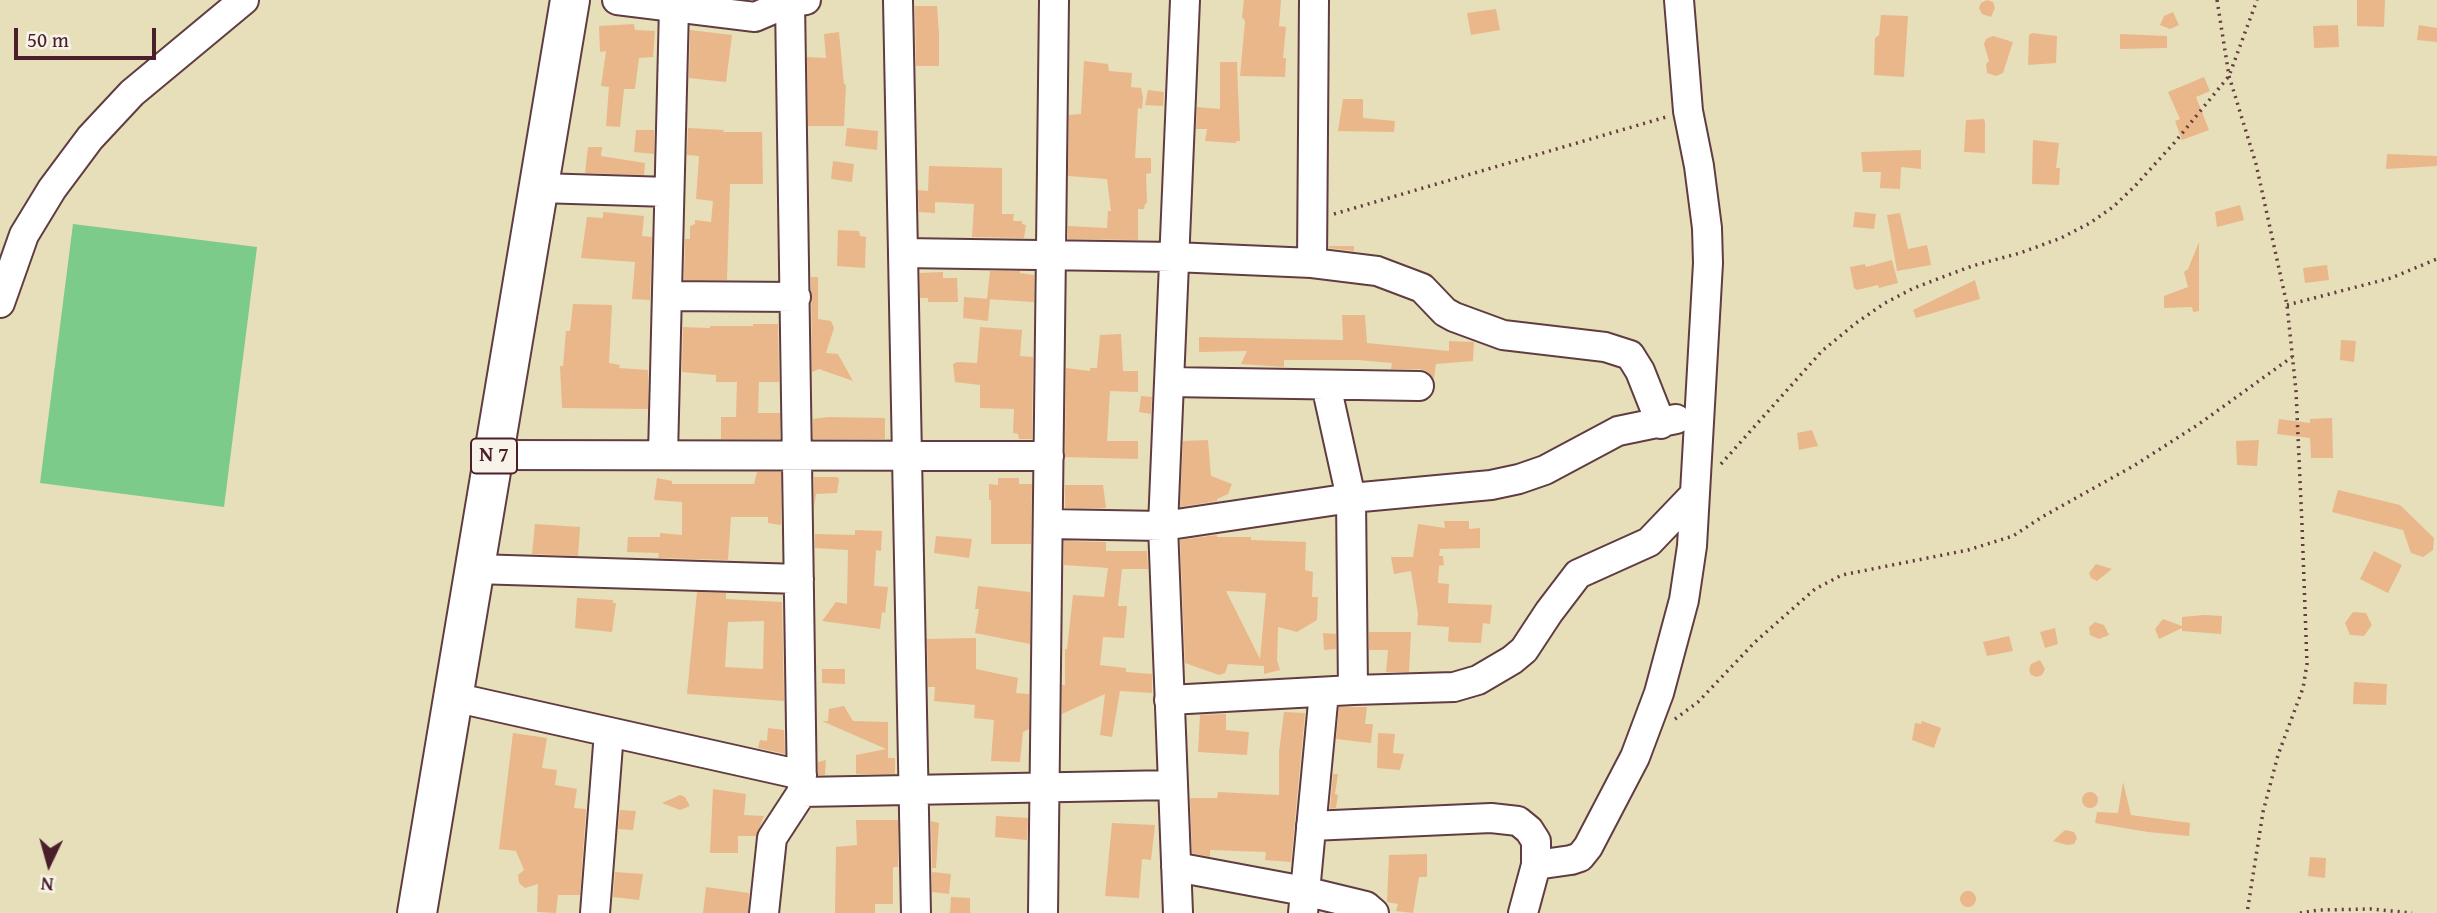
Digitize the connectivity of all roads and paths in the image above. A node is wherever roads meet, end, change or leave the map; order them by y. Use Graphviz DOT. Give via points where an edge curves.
graph roads {
  1 [pos="244,0"];
  2 [pos="570,0"];
  3 [pos="617,0"];
  4 [pos="898,0"];
  5 [pos="1054,0"];
  6 [pos="1185,0"];
  7 [pos="1314,0"];
  8 [pos="1679,0"];
  9 [pos="2217,0"];
  10 [pos="2257,0"];
  11 [pos="798,1"];
  12 [pos="703,5"];
  13 [pos="674,7"];
  14 [pos="2229,76"];
  15 [pos="1688,111"];
  16 [pos="539,188"];
  17 [pos="669,192"];
  18 [pos="1313,220"];
  19 [pos="903,253"];
  20 [pos="1051,256"];
  21 [pos="1174,257"];
  22 [pos="2437,259"];
  23 [pos="1312,263"];
  24 [pos="667,296"];
  25 [pos="796,297"];
  26 [pos="0,303"];
  27 [pos="2287,304"];
  28 [pos="2292,357"];
  29 [pos="1169,383"];
  30 [pos="1326,385"];
  31 [pos="1419,386"];
  32 [pos="1698,413"];
  33 [pos="1661,424"];
  34 [pos="494,455"];
  35 [pos="663,455"];
  36 [pos="797,456"];
  37 [pos="907,456"];
  38 [pos="1049,456"];
  39 [pos="1720,464"];
  40 [pos="1694,495"];
  41 [pos="1350,498"];
  42 [pos="1048,524"];
  43 [pos="1163,526"];
  44 [pos="475,569"];
  45 [pos="799,579"];
  46 [pos="1353,690"];
  47 [pos="1324,692"];
  48 [pos="453,697"];
  49 [pos="1169,700"];
  50 [pos="1647,725"];
  51 [pos="609,732"];
  52 [pos="802,783"];
  53 [pos="1173,785"];
  54 [pos="1045,787"];
  55 [pos="913,789"];
  56 [pos="1311,826"];
  57 [pos="1536,864"];
  58 [pos="1176,867"];
  59 [pos="1304,902"];
  60 [pos="601,912"];
  61 [pos="417,913"];
  62 [pos="764,913"];
  63 [pos="916,913"];
  64 [pos="1044,913"];
  65 [pos="1178,913"];
  66 [pos="1374,913"];
  67 [pos="1523,913"];
  68 [pos="2247,913"];
  69 [pos="2300,913"];
  70 [pos="2412,913"];
  1 -- 26 [label="street" via="132,93 90,138 24,235"];
  2 -- 16 [label="highway, N 7"];
  3 -- 13 [label="street"];
  4 -- 19 [label="street"];
  5 -- 20 [label="street"];
  6 -- 21 [label="street"];
  7 -- 18 [label="street"];
  8 -- 15 [label="street"];
  9 -- 14 [label="path"];
  10 -- 14 [label="path"];
  11 -- 12 [label="street" via="755,17"];
  11 -- 25 [label="street"];
  12 -- 13 [label="street"];
  13 -- 17 [label="street"];
  14 -- 27 [label="path" via="2256,164"];
  14 -- 39 [label="path" via="2113,207 2061,238 1972,266 1885,303 1822,351"];
  15 -- 18 [label="path"];
  15 -- 32 [label="street" via="1707,229"];
  16 -- 17 [label="street"];
  16 -- 34 [label="highway, N 7"];
  17 -- 24 [label="street"];
  18 -- 23 [label="street"];
  19 -- 20 [label="street"];
  19 -- 37 [label="street"];
  20 -- 21 [label="street"];
  20 -- 38 [label="street"];
  21 -- 23 [label="street"];
  21 -- 29 [label="street"];
  22 -- 27 [label="path" via="2391,278"];
  23 -- 33 [label="street" via="1396,276 1422,288 1445,312 1503,335 1605,347 1630,355"];
  24 -- 25 [label="street"];
  24 -- 35 [label="street"];
  25 -- 36 [label="street"];
  27 -- 28 [label="path"];
  28 -- 50 [label="path" via="2136,466 2013,536 1968,550 1842,575 1815,589 1755,642 1698,702 1674,720"];
  28 -- 68 [label="path" via="2307,664 2263,812"];
  29 -- 30 [label="street"];
  29 -- 43 [label="street"];
  30 -- 31 [label="street"];
  30 -- 41 [label="street"];
  32 -- 33 [label="street"];
  32 -- 40 [label="street"];
  33 -- 41 [label="street" via="1618,431 1519,479"];
  34 -- 35 [label="street"];
  34 -- 44 [label="highway, N 7"];
  35 -- 36 [label="street"];
  36 -- 37 [label="street"];
  36 -- 45 [label="street"];
  37 -- 38 [label="street"];
  37 -- 55 [label="street"];
  38 -- 42 [label="street"];
  40 -- 46 [label="street" via="1649,542 1578,574 1524,650 1495,671 1454,687"];
  40 -- 50 [label="street" via="1684,600"];
  41 -- 43 [label="street"];
  41 -- 46 [label="street"];
  42 -- 43 [label="street"];
  42 -- 54 [label="street"];
  43 -- 49 [label="street"];
  44 -- 45 [label="street"];
  44 -- 48 [label="highway, N 7"];
  45 -- 52 [label="street"];
  46 -- 47 [label="street"];
  47 -- 49 [label="street"];
  47 -- 56 [label="street"];
  48 -- 51 [label="street"];
  48 -- 61 [label="highway, N 7"];
  49 -- 53 [label="street"];
  50 -- 57 [label="street" via="1588,847 1571,860"];
  51 -- 52 [label="street"];
  51 -- 60 [label="street"];
  52 -- 55 [label="street"];
  52 -- 62 [label="street" via="772,838"];
  53 -- 54 [label="street"];
  53 -- 58 [label="street"];
  54 -- 55 [label="street"];
  54 -- 64 [label="street"];
  55 -- 63 [label="street"];
  56 -- 57 [label="street" via="1490,818 1518,821 1536,841"];
  56 -- 59 [label="street"];
  57 -- 67 [label="street"];
  58 -- 59 [label="street"];
  58 -- 65 [label="street"];
  59 -- 66 [label="street" via="1366,906"];
  69 -- 70 [label="path" via="2371,909"];
}
